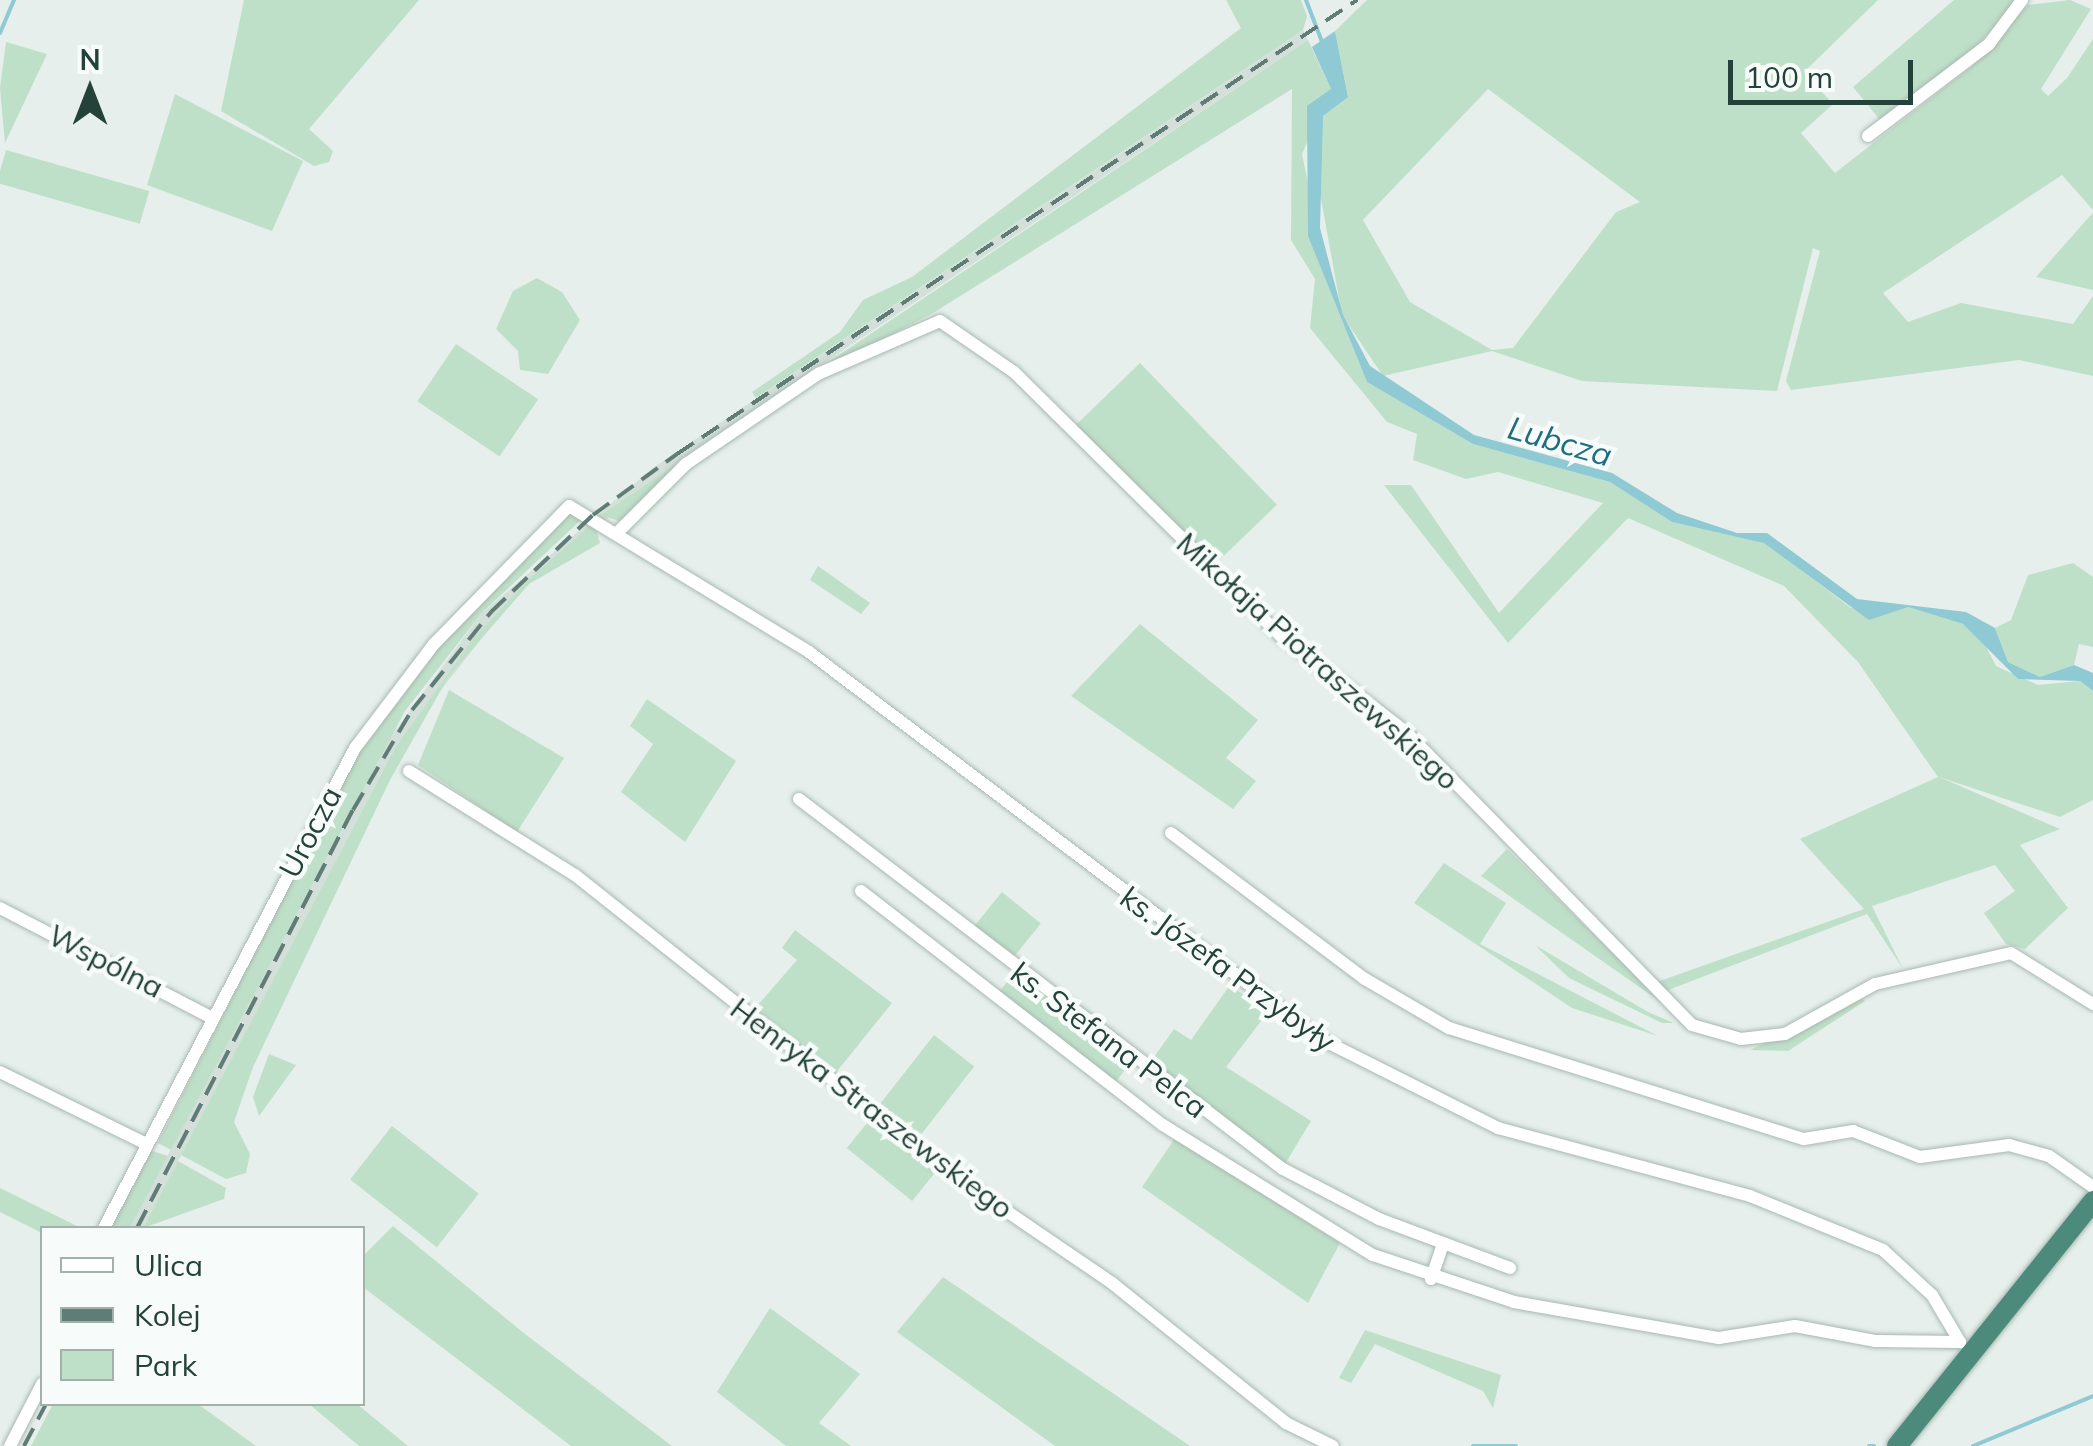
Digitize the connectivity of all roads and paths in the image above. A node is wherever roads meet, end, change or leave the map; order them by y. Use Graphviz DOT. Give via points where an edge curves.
graph roads {
  1 [pos="2022,0"];
  2 [pos="1868,136"];
  3 [pos="593,516"];
  4 [pos="619,532"];
  5 [pos="410,771"];
  6 [pos="798,799"];
  7 [pos="1170,833"];
  8 [pos="861,892"];
  9 [pos="0,908"];
  10 [pos="2093,1004"];
  11 [pos="210,1017"];
  12 [pos="0,1072"];
  13 [pos="144,1143"];
  14 [pos="2093,1187"];
  15 [pos="2093,1201"];
  16 [pos="105,1226"];
  17 [pos="1443,1244"];
  18 [pos="1510,1268"];
  19 [pos="1431,1278"];
  20 [pos="1966,1346"];
  21 [pos="40,1388"];
  22 [pos="10,1446"];
  23 [pos="1333,1446"];
  24 [pos="1897,1446"];
  1 -- 2 [label="street" via="1977,54"];
  3 -- 4 [label="street, ks. Józefa Przybyły"];
  3 -- 11 [label="street, Urocza" via="561,509 399,684"];
  4 -- 10 [label="street, Mikołaja Piotraszewskiego" via="686,464 818,374 922,322 940,322 1002,361 1282,637 1408,734 1692,1025 1740,1039 1785,1034 1875,984 2011,953"];
  4 -- 20 [label="street, ks. Józefa Przybyły" via="809,652 1321,1039 1498,1128 1750,1196 1884,1250 1932,1295"];
  5 -- 23 [label="street, Henryka Straszewskiego" via="575,876 942,1167 1109,1280 1286,1423"];
  6 -- 17 [label="street, ks. Stefana Pelca" via="1283,1169"];
  7 -- 14 [label="street" via="1365,978 1449,1028 1804,1138 1853,1131 1920,1158 2008,1145 2060,1162"];
  8 -- 19 [label="street, ks. Stefana Pelca" via="1204,1154 1331,1235"];
  9 -- 11 [label="street, Wspólna"];
  11 -- 13 [label="street, Urocza"];
  12 -- 13 [label="street"];
  13 -- 16 [label="street, Urocza"];
  15 -- 20 [label="highway"];
  17 -- 18 [label="street, ks. Stefana Pelca"];
  17 -- 19 [label="street"];
  19 -- 20 [label="street, ks. Stefana Pelca" via="1719,1338 1795,1326 1875,1341"];
  20 -- 24 [label="highway"];
  21 -- 22 [label="street"];
}
